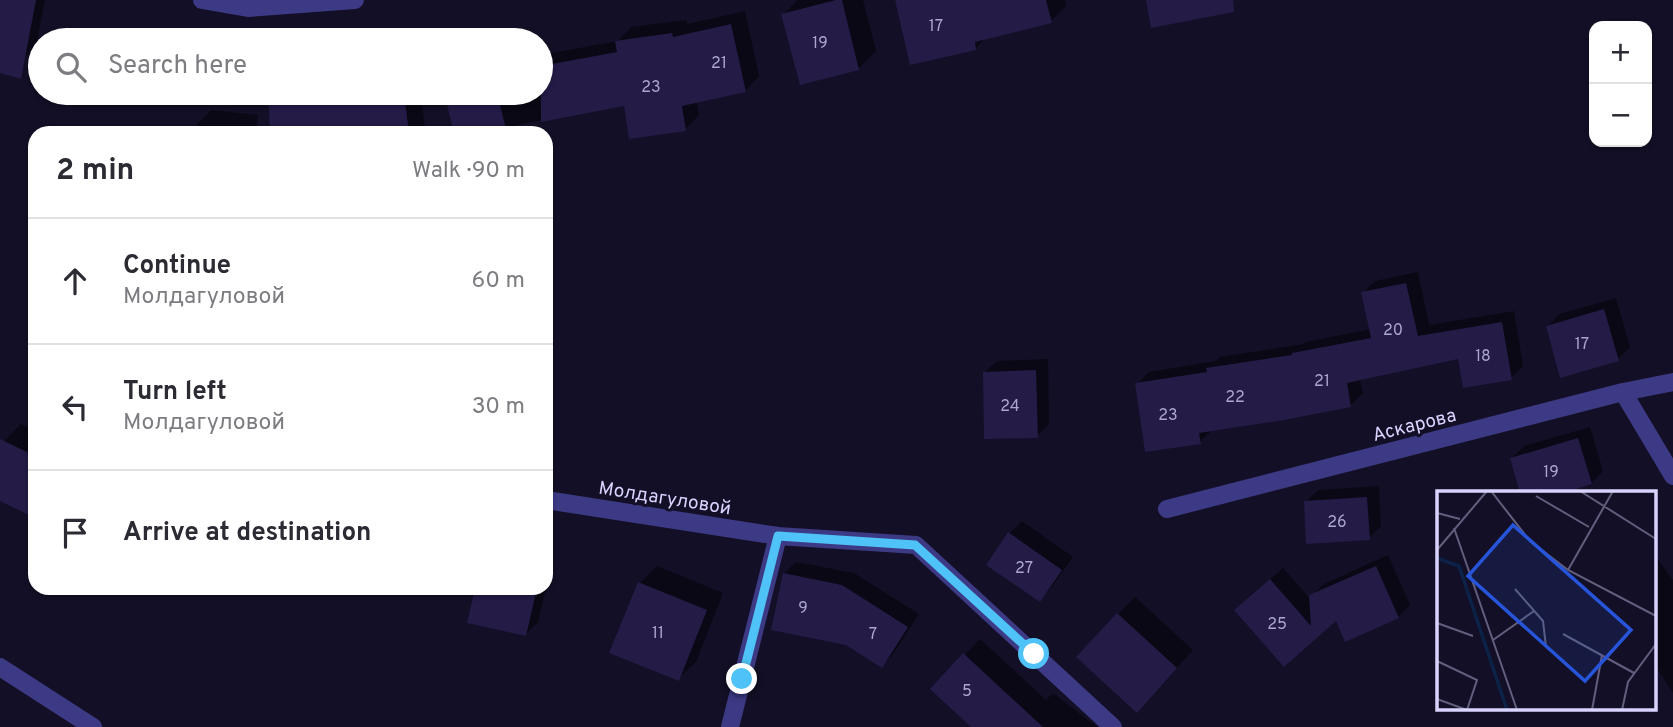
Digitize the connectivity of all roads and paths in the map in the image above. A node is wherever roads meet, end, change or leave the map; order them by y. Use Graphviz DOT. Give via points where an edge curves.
graph roads {
  1 [pos="202,0"];
  2 [pos="355,0"];
  3 [pos="1673,382"];
  4 [pos="1623,392"];
  5 [pos="1673,476"];
  6 [pos="553,501"];
  7 [pos="1167,509"];
  8 [pos="778,536"];
  9 [pos="0,667"];
  10 [pos="93,727"];
  11 [pos="730,727"];
  12 [pos="1113,727"];
  1 -- 2 [label="street" via="248,8"];
  3 -- 4 [label="street, Аскарова"];
  4 -- 5 [label="street"];
  4 -- 7 [label="street, Аскарова"];
  6 -- 8 [label="street, Молдагуловой"];
  8 -- 11 [label="street"];
  8 -- 12 [label="street, Молдагуловой" via="915,545"];
  9 -- 10 [label="street"];
}
